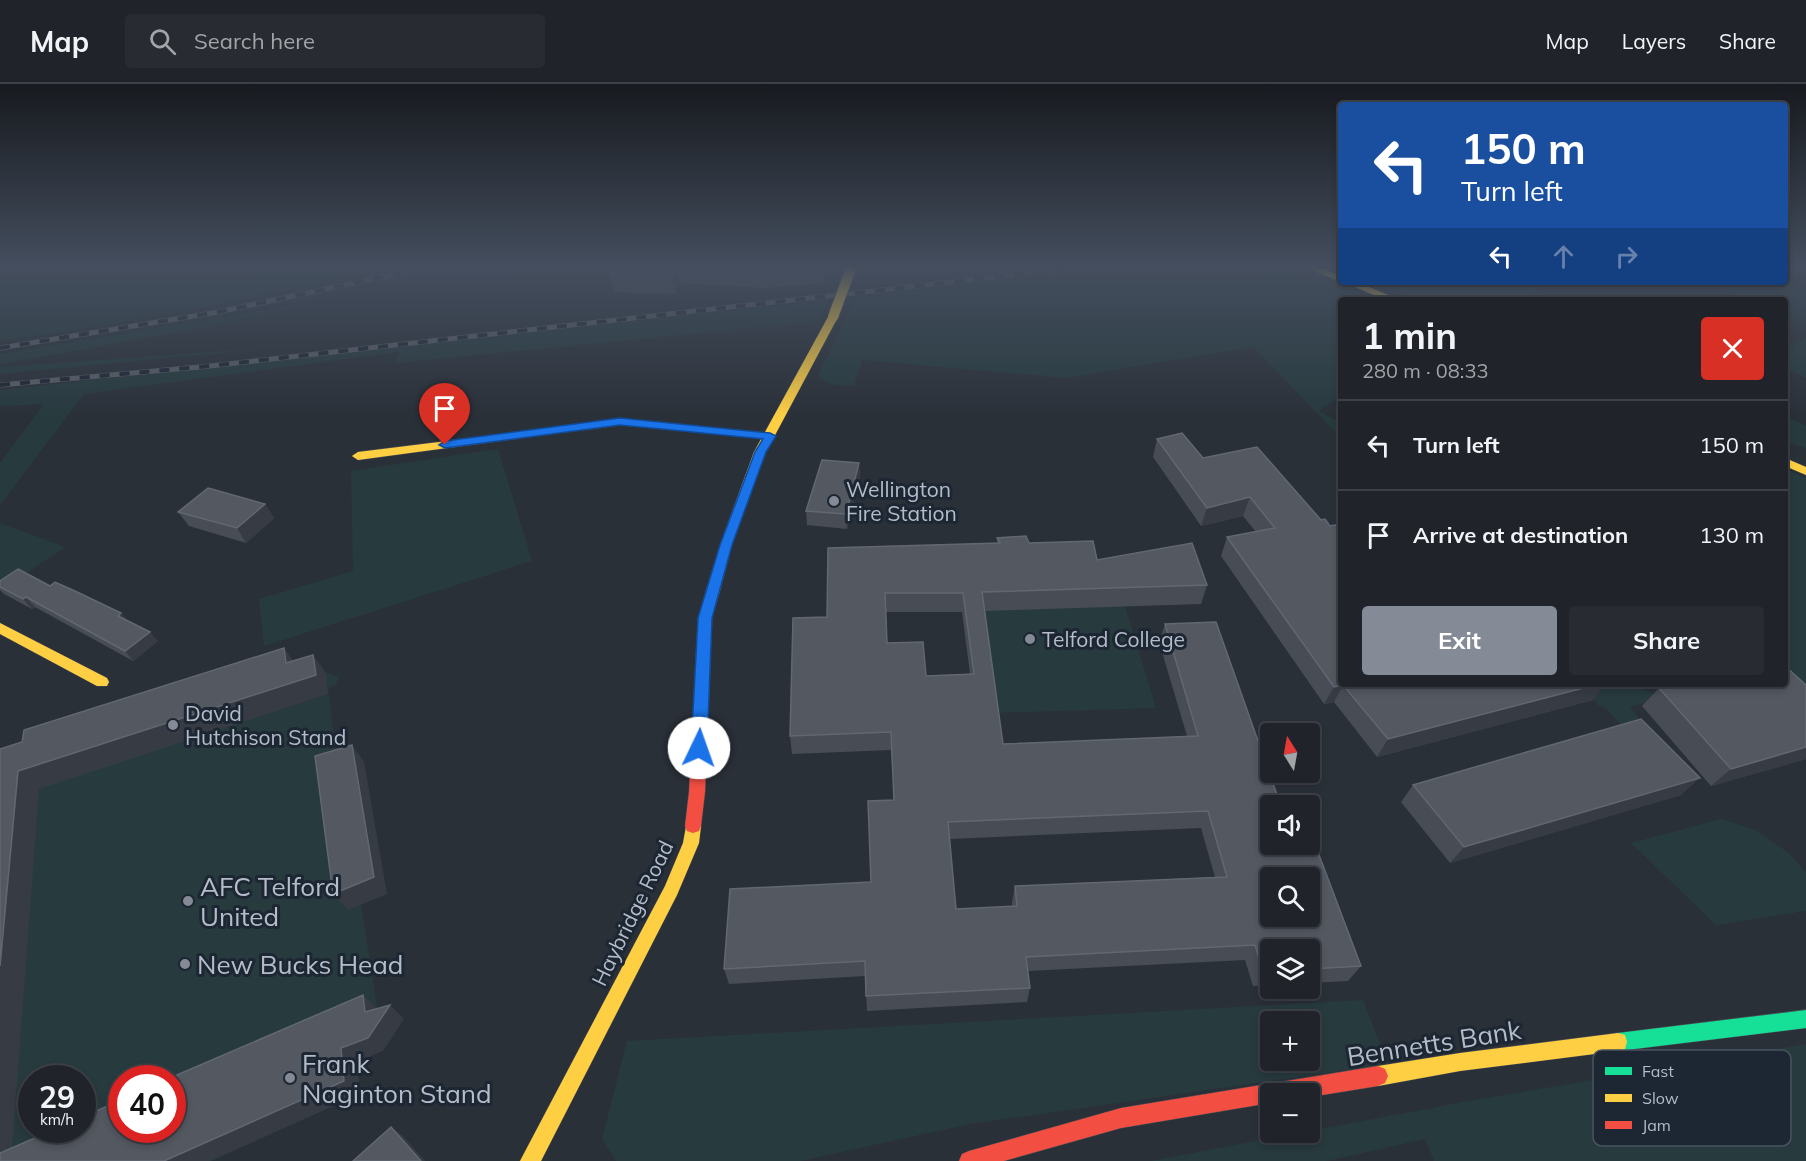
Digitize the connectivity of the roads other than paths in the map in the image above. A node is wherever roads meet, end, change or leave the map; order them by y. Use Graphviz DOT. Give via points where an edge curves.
graph roads {
  1 [pos="833,316"];
  2 [pos="770,437"];
  3 [pos="358,456"];
  4 [pos="1788,463"];
  5 [pos="1806,471"];
  6 [pos="0,628"];
  7 [pos="102,682"];
  8 [pos="1806,1020"];
  9 [pos="530,1161"];
  10 [pos="969,1161"];
  1 -- 2 [label="street, Haybridge Road, bridge"];
  2 -- 3 [label="street" via="620,422"];
  2 -- 9 [label="street, Haybridge Road" via="760,452 726,545 705,618 691,843 671,890"];
  4 -- 5 [label="street"];
  6 -- 7 [label="street"];
  8 -- 10 [label="street, Bennetts Bank" via="1460,1062 1121,1118"];
}
